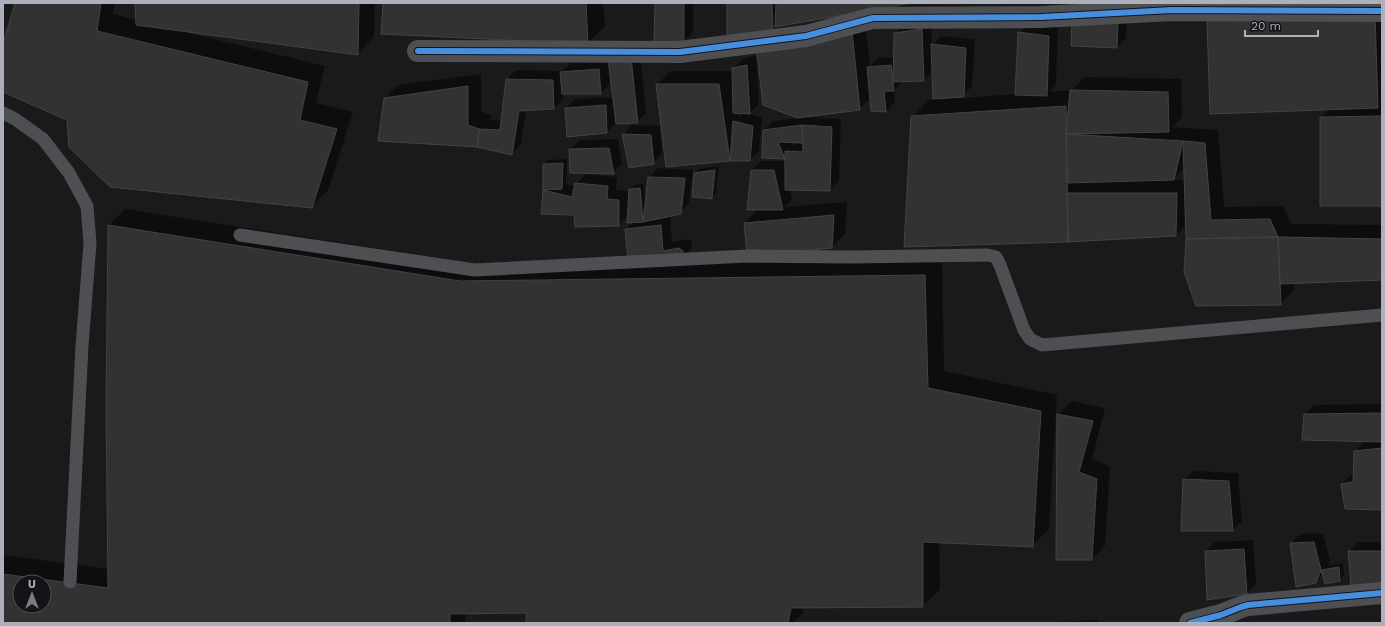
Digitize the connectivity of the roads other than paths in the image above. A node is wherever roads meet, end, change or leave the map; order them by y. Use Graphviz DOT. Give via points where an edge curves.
graph roads {
  1 [pos="1382,11"];
  2 [pos="418,51"];
  3 [pos="3,113"];
  4 [pos="240,235"];
  5 [pos="1382,315"];
  6 [pos="70,582"];
  7 [pos="1382,593"];
  8 [pos="1190,623"];
  1 -- 2 [label="street" via="1172,10 1041,17 873,18 806,36 680,52"];
  3 -- 6 [label="lane" via="43,140 69,173 88,206 90,243"];
  4 -- 5 [label="lane" via="475,270 748,256 987,255 996,258 1000,266 1024,330 1030,339 1042,344"];
  7 -- 8 [label="street" via="1248,605 1221,616"];
}
